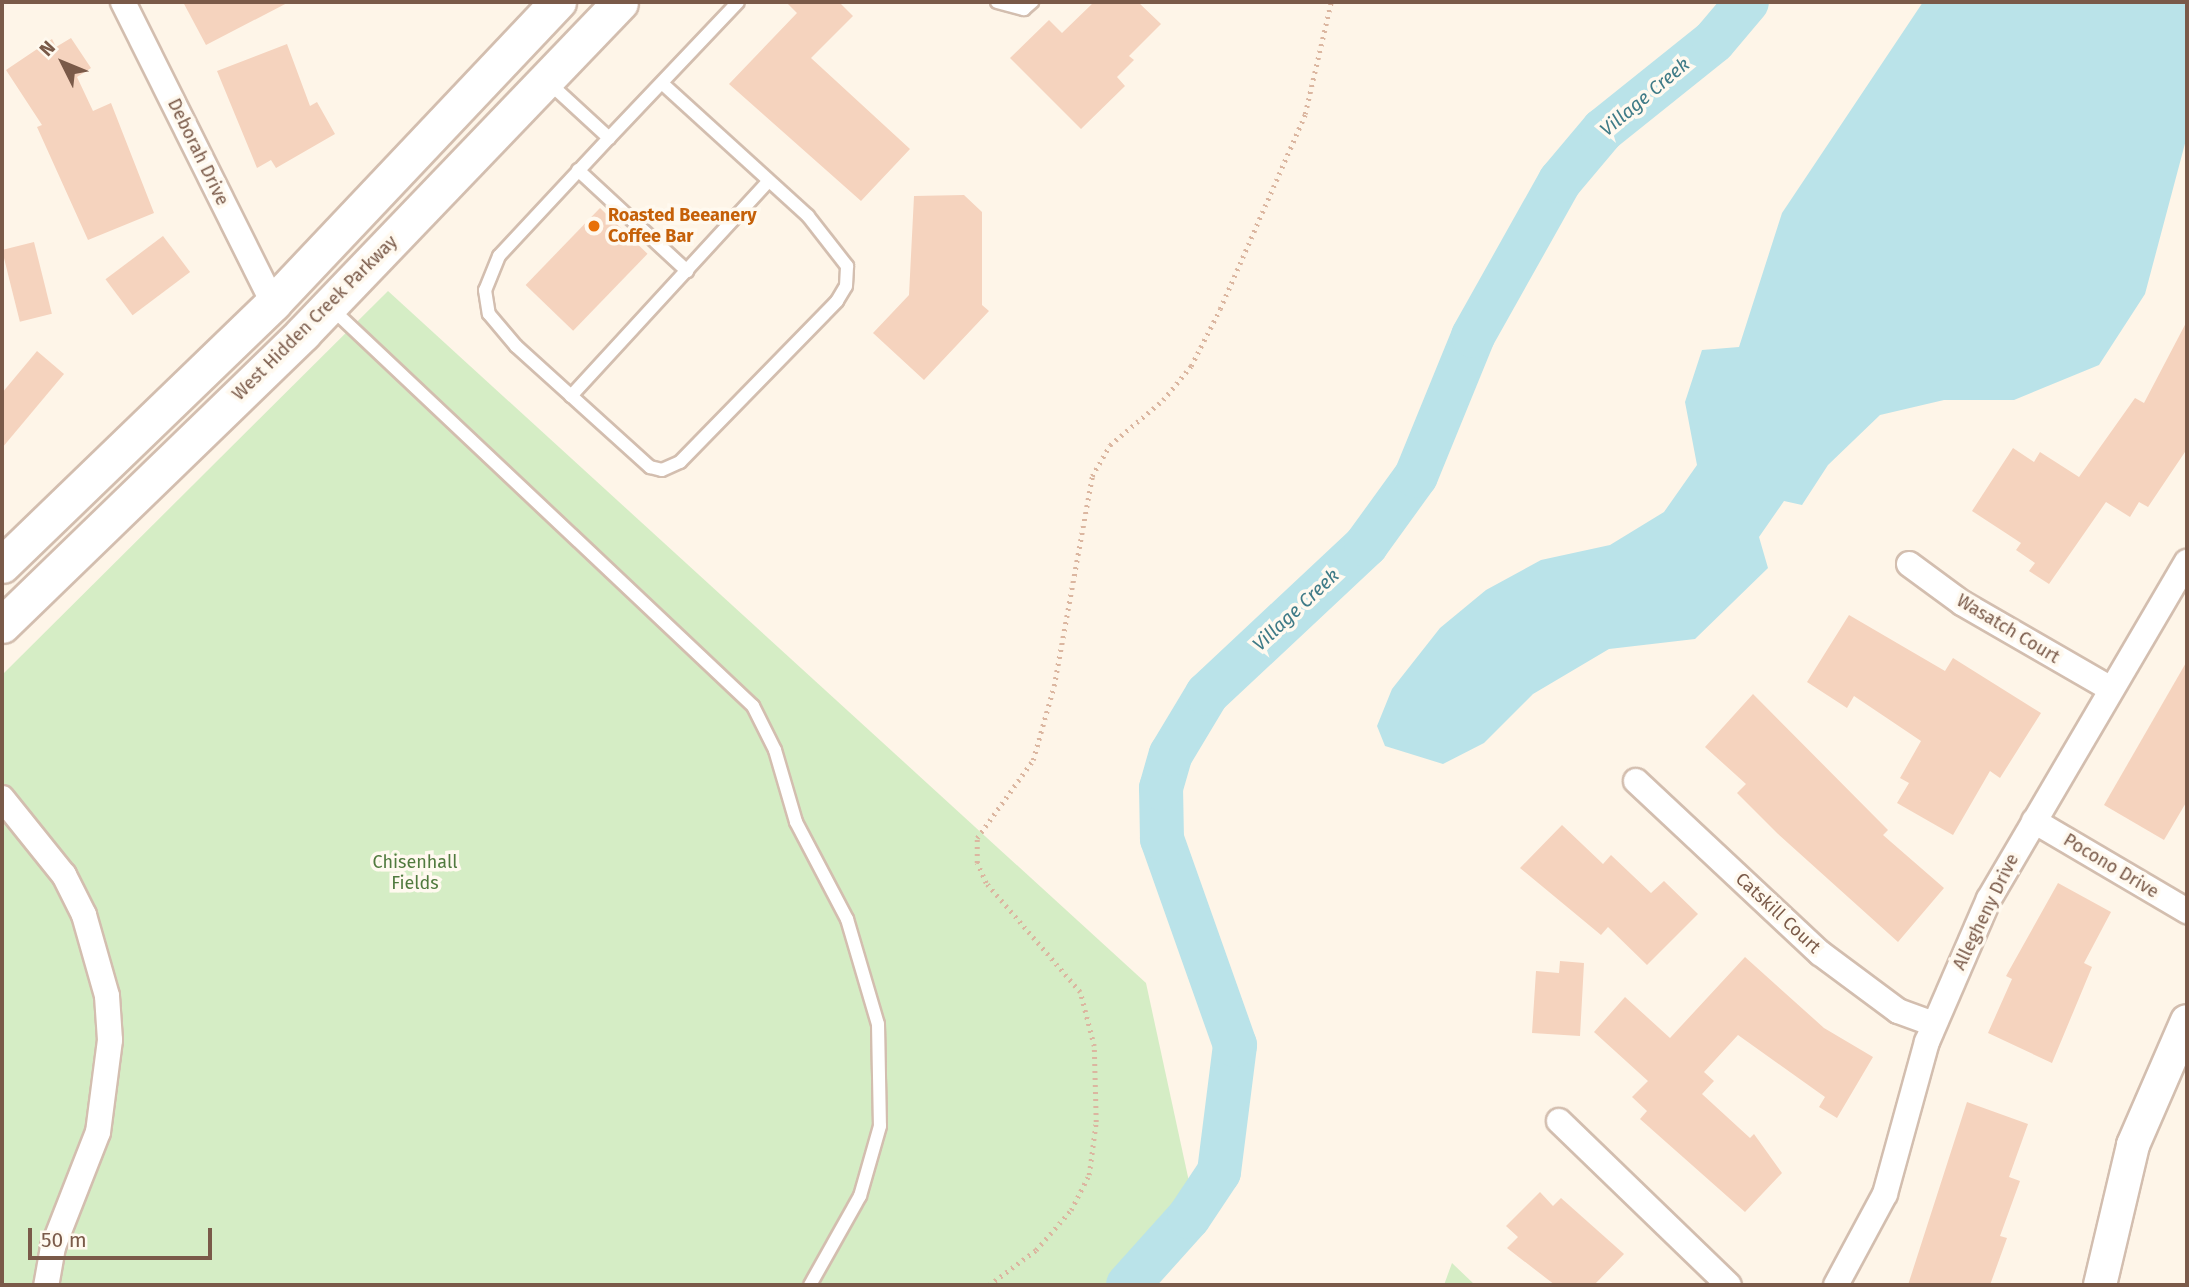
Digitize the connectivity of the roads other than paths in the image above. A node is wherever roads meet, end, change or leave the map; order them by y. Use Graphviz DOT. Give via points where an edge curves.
graph roads {
  1 [pos="123,2"];
  2 [pos="558,2"];
  3 [pos="620,2"];
  4 [pos="738,2"];
  5 [pos="997,2"];
  6 [pos="1032,2"];
  7 [pos="546,80"];
  8 [pos="662,83"];
  9 [pos="609,138"];
  10 [pos="578,170"];
  11 [pos="769,181"];
  12 [pos="687,271"];
  13 [pos="273,303"];
  14 [pos="329,306"];
  15 [pos="571,396"];
  16 [pos="2187,562"];
  17 [pos="1909,564"];
  18 [pos="2,565"];
  19 [pos="2,625"];
  20 [pos="2111,689"];
  21 [pos="1636,781"];
  22 [pos="2,798"];
  23 [pos="2034,821"];
  24 [pos="2187,911"];
  25 [pos="2187,1021"];
  26 [pos="1934,1024"];
  27 [pos="1559,1121"];
  28 [pos="46,1285"];
  29 [pos="810,1285"];
  30 [pos="1730,1285"];
  31 [pos="1836,1285"];
  32 [pos="2100,1285"];
  1 -- 13 [label="street, Deborah Drive"];
  2 -- 13 [label="main road"];
  3 -- 7 [label="main road, West Hidden Creek Parkway"];
  4 -- 8 [label="lane"];
  5 -- 6 [label="lane" via="1024,9"];
  7 -- 9 [label="lane"];
  7 -- 14 [label="main road, West Hidden Creek Parkway"];
  8 -- 9 [label="lane"];
  8 -- 11 [label="lane"];
  9 -- 10 [label="lane"];
  10 -- 12 [label="lane"];
  10 -- 15 [label="lane" via="499,256 485,290 489,314"];
  11 -- 12 [label="lane"];
  11 -- 15 [label="lane" via="835,244 847,266 846,286 836,301 680,462 662,470 650,467"];
  12 -- 15 [label="lane"];
  13 -- 18 [label="main road"];
  14 -- 19 [label="main road, West Hidden Creek Parkway"];
  14 -- 29 [label="lane" via="753,706 775,750 796,822 847,919 878,1024 880,1126 860,1196"];
  16 -- 20 [label="street, Allegheny Drive"];
  17 -- 20 [label="street, Wasatch Court" via="1962,603"];
  20 -- 23 [label="street, Allegheny Drive"];
  21 -- 26 [label="street, Catskill Court" via="1820,953 1898,1011"];
  22 -- 28 [label="street" via="64,875 84,915 107,996 110,1040 98,1132 53,1247"];
  23 -- 24 [label="street, Pocono Drive"];
  23 -- 26 [label="street, Allegheny Drive" via="1989,899"];
  25 -- 32 [label="street" via="2133,1145"];
  26 -- 31 [label="street, Allegheny Drive" via="1885,1194"];
  27 -- 30 [label="street"];
}
